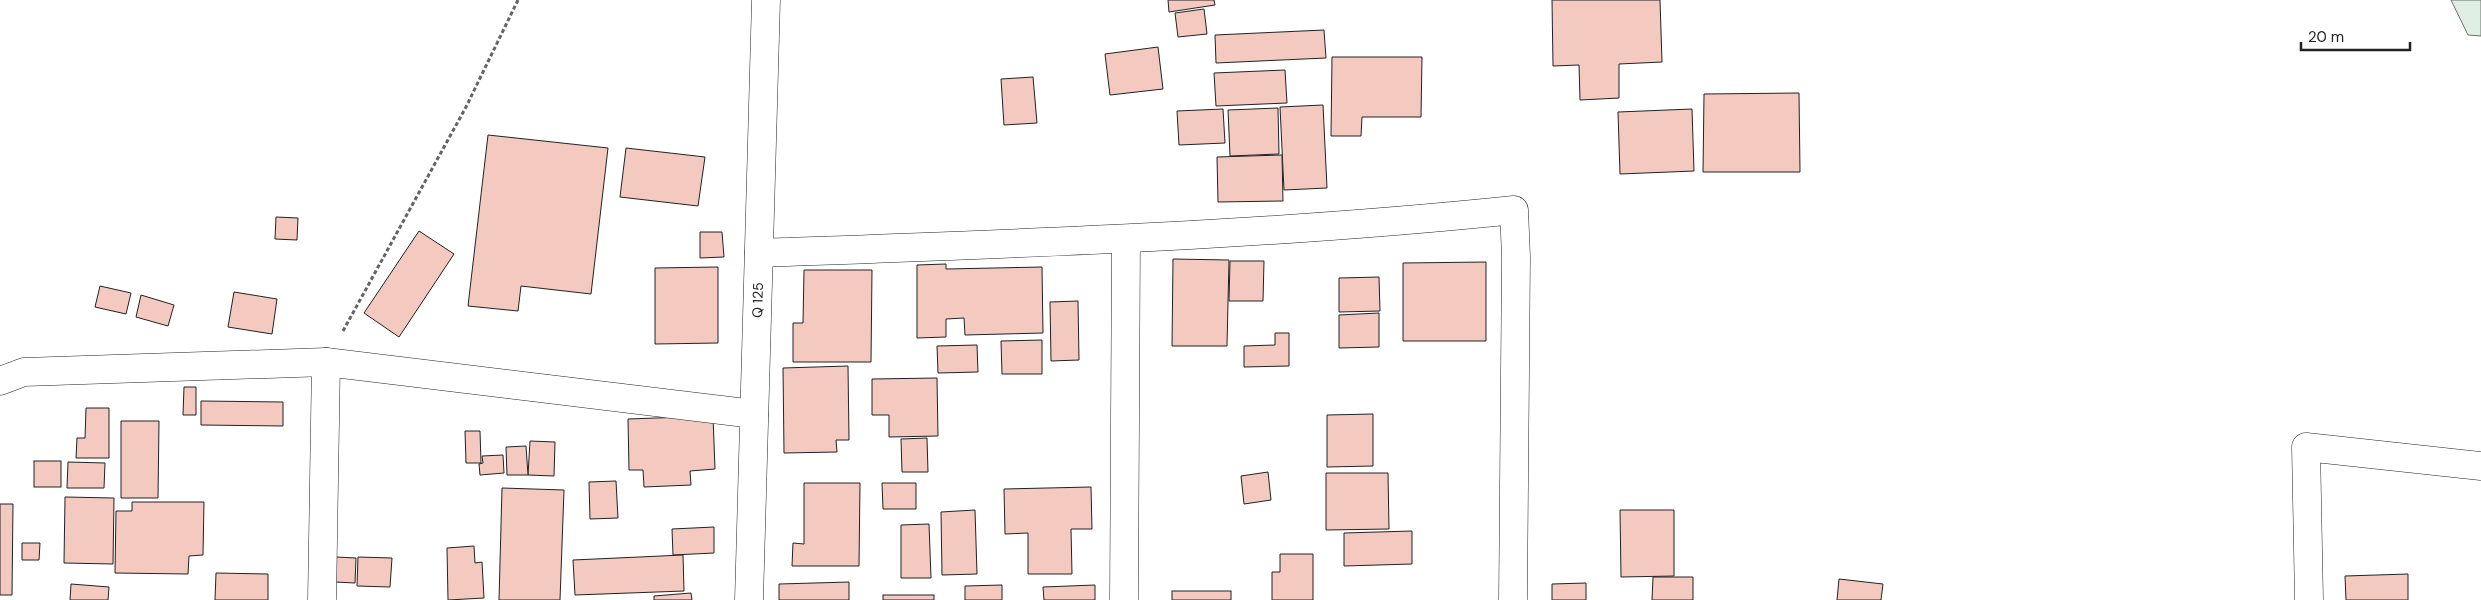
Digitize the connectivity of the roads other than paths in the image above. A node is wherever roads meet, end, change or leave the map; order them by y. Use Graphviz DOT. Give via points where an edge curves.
graph roads {
  1 [pos="766,0"];
  2 [pos="1126,240"];
  3 [pos="760,254"];
  4 [pos="326,362"];
  5 [pos="0,381"];
  6 [pos="754,414"];
  7 [pos="2481,466"];
  8 [pos="322,600"];
  9 [pos="749,600"];
  10 [pos="1124,600"];
  11 [pos="1513,600"];
  12 [pos="2309,600"];
  1 -- 3 [label="street, Q 125"];
  2 -- 3 [label="street"];
  2 -- 10 [label="street"];
  2 -- 11 [label="street" via="1514,210"];
  3 -- 6 [label="street, Q 125"];
  4 -- 5 [label="street" via="24,372"];
  4 -- 6 [label="street"];
  4 -- 8 [label="street"];
  6 -- 9 [label="street, Q 125"];
  7 -- 12 [label="street" via="2306,446"];
}
